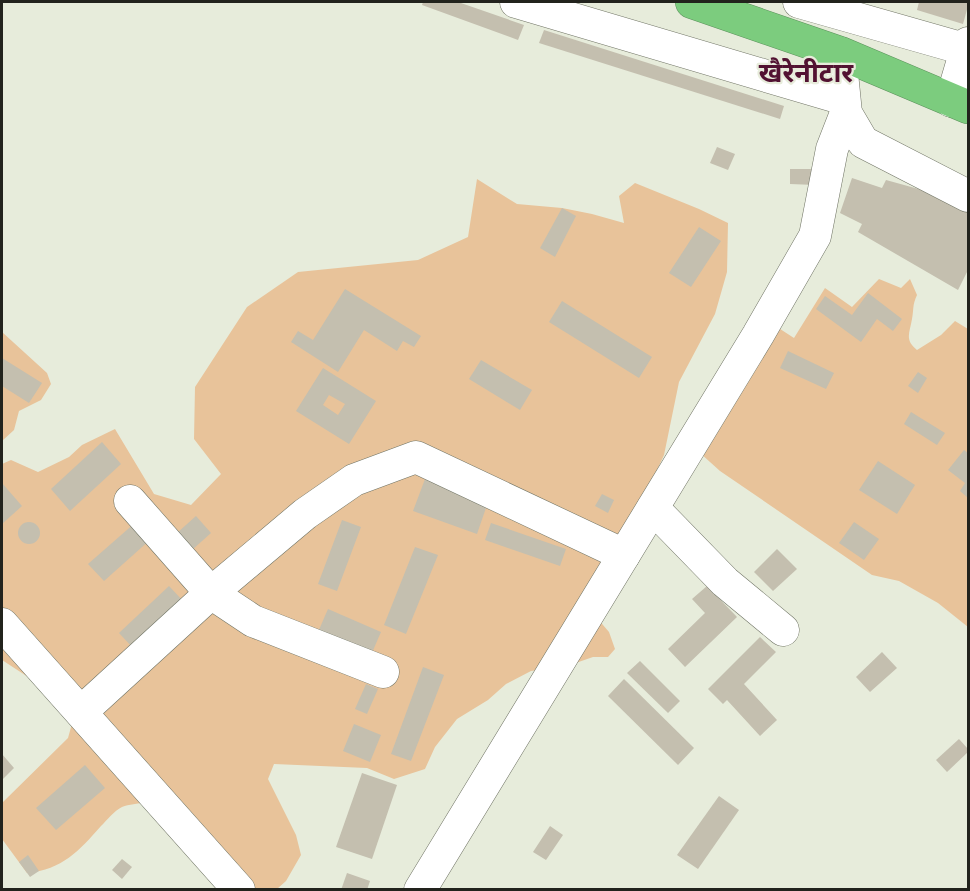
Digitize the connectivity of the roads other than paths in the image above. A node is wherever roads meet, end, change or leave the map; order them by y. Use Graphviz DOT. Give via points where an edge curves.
graph roads {
  1 [pos="516,2"];
  2 [pos="692,2"];
  3 [pos="799,2"];
  4 [pos="968,47"];
  5 [pos="840,53"];
  6 [pos="960,104"];
  7 [pos="845,106"];
  8 [pos="969,196"];
  9 [pos="130,501"];
  10 [pos="653,508"];
  11 [pos="624,555"];
  12 [pos="211,594"];
  13 [pos="2,624"];
  14 [pos="783,630"];
  15 [pos="383,672"];
  16 [pos="81,712"];
  17 [pos="239,890"];
  18 [pos="420,890"];
  1 -- 7 [label="street"];
  2 -- 5 [label="highway"];
  3 -- 4 [label="street"];
  4 -- 6 [label="street"];
  5 -- 6 [label="highway"];
  5 -- 7 [label="street"];
  7 -- 8 [label="street" via="863,142"];
  7 -- 10 [label="street" via="815,236"];
  9 -- 12 [label="street"];
  10 -- 11 [label="street"];
  10 -- 14 [label="street" via="725,582"];
  11 -- 12 [label="street" via="416,458 354,480 305,514"];
  11 -- 18 [label="street"];
  12 -- 15 [label="street" via="253,621"];
  12 -- 16 [label="street"];
  13 -- 16 [label="street"];
  16 -- 17 [label="street"];
}
